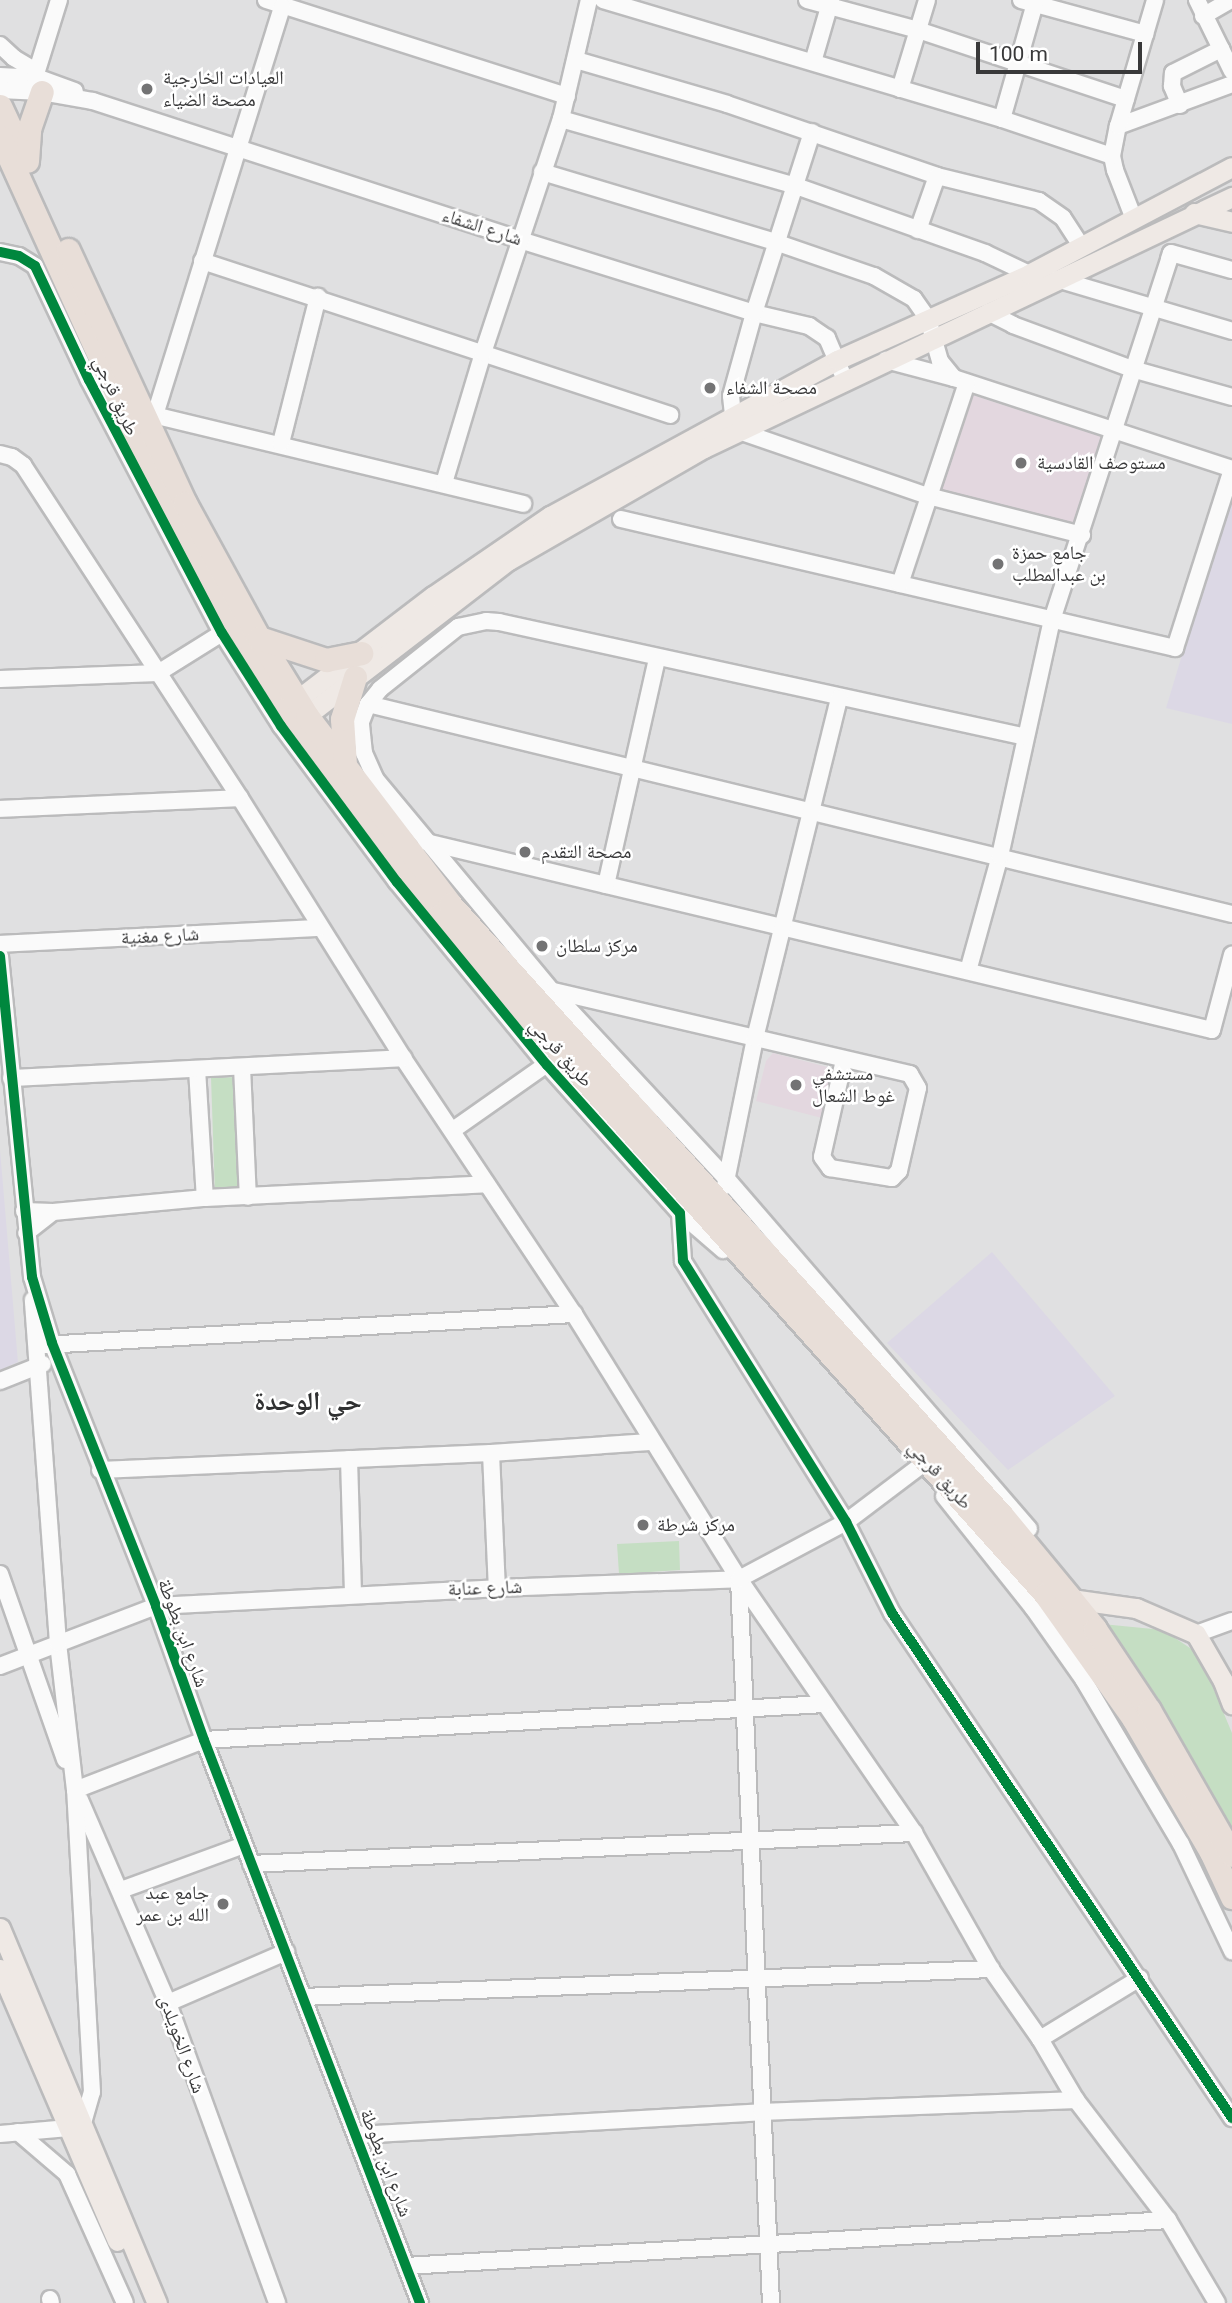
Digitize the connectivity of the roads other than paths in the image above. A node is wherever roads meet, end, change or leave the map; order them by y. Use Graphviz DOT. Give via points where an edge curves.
graph roads {
  1 [pos="59,0"];
  2 [pos="266,0"];
  3 [pos="589,0"];
  4 [pos="603,0"];
  5 [pos="661,0"];
  6 [pos="807,0"];
  7 [pos="927,0"];
  8 [pos="1155,0"];
  9 [pos="1197,0"];
  10 [pos="1231,0"];
  11 [pos="1031,1"];
  12 [pos="830,3"];
  13 [pos="282,5"];
  14 [pos="656,16"];
  15 [pos="1203,16"];
  16 [pos="918,30"];
  17 [pos="1145,34"];
  18 [pos="0,45"];
  19 [pos="1221,49"];
  20 [pos="576,60"];
  21 [pos="813,62"];
  22 [pos="1017,62"];
  23 [pos="1232,73"];
  24 [pos="0,76"];
  25 [pos="37,80"];
  26 [pos="900,89"];
  27 [pos="0,90"];
  28 [pos="567,96"];
  29 [pos="1126,99"];
  30 [pos="1180,105"];
  31 [pos="0,106"];
  32 [pos="561,119"];
  33 [pos="1002,119"];
  34 [pos="1118,125"];
  35 [pos="812,132"];
  36 [pos="0,137"];
  37 [pos="238,146"];
  38 [pos="1112,156"];
  39 [pos="27,164"];
  40 [pos="1225,171"];
  41 [pos="542,172"];
  42 [pos="937,176"];
  43 [pos="796,186"];
  44 [pos="1232,198"];
  45 [pos="1187,216"];
  46 [pos="1134,219"];
  47 [pos="1232,222"];
  48 [pos="918,230"];
  49 [pos="520,240"];
  50 [pos="778,243"];
  51 [pos="1082,246"];
  52 [pos="0,252"];
  53 [pos="1171,253"];
  54 [pos="202,261"];
  55 [pos="1232,270"];
  56 [pos="1029,274"];
  57 [pos="1057,279"];
  58 [pos="318,297"];
  59 [pos="1154,306"];
  60 [pos="988,312"];
  61 [pos="754,313"];
  62 [pos="931,328"];
  63 [pos="1232,331"];
  64 [pos="482,353"];
  65 [pos="837,360"];
  66 [pos="886,360"];
  67 [pos="1132,369"];
  68 [pos="845,380"];
  69 [pos="960,380"];
  70 [pos="1232,397"];
  71 [pos="150,414"];
  72 [pos="670,415"];
  73 [pos="736,423"];
  74 [pos="1112,428"];
  75 [pos="281,443"];
  76 [pos="0,454"];
  77 [pos="1232,469"];
  78 [pos="444,483"];
  79 [pos="928,495"];
  80 [pos="523,504"];
  81 [pos="621,519"];
  82 [pos="1082,535"];
  83 [pos="900,584"];
  84 [pos="437,603"];
  85 [pos="1052,620"];
  86 [pos="458,627"];
  87 [pos="222,634"];
  88 [pos="259,638"];
  89 [pos="361,653"];
  90 [pos="657,658"];
  91 [pos="158,673"];
  92 [pos="355,677"];
  93 [pos="0,679"];
  94 [pos="839,698"];
  95 [pos="368,704"];
  96 [pos="297,712"];
  97 [pos="1026,737"];
  98 [pos="345,765"];
  99 [pos="632,766"];
  100 [pos="240,798"];
  101 [pos="0,809"];
  102 [pos="810,811"];
  103 [pos="426,842"];
  104 [pos="1000,856"];
  105 [pos="606,885"];
  106 [pos="444,910"];
  107 [pos="1232,914"];
  108 [pos="319,928"];
  109 [pos="782,929"];
  110 [pos="0,944"];
  111 [pos="1232,955"];
  112 [pos="0,956"];
  113 [pos="968,971"];
  114 [pos="542,993"];
  115 [pos="755,1038"];
  116 [pos="403,1058"];
  117 [pos="554,1059"];
  118 [pos="844,1060"];
  119 [pos="242,1067"];
  120 [pos="197,1069"];
  121 [pos="11,1078"];
  122 [pos="453,1130"];
  123 [pos="487,1184"];
  124 [pos="724,1190"];
  125 [pos="248,1197"];
  126 [pos="205,1198"];
  127 [pos="24,1211"];
  128 [pos="52,1212"];
  129 [pos="680,1213"];
  130 [pos="26,1233"];
  131 [pos="32,1277"];
  132 [pos="574,1314"];
  133 [pos="52,1343"];
  134 [pos="35,1347"];
  135 [pos="58,1360"];
  136 [pos="37,1367"];
  137 [pos="0,1381"];
  138 [pos="650,1442"];
  139 [pos="491,1453"];
  140 [pos="349,1459"];
  141 [pos="930,1459"];
  142 [pos="100,1471"];
  143 [pos="846,1522"];
  144 [pos="1029,1529"];
  145 [pos="0,1574"];
  146 [pos="739,1580"];
  147 [pos="497,1588"];
  148 [pos="353,1594"];
  149 [pos="1071,1598"];
  150 [pos="156,1606"];
  151 [pos="1232,1621"];
  152 [pos="1196,1634"];
  153 [pos="58,1643"];
  154 [pos="30,1654"];
  155 [pos="0,1666"];
  156 [pos="1228,1681"];
  157 [pos="824,1704"];
  158 [pos="1232,1704"];
  159 [pos="746,1709"];
  160 [pos="204,1740"];
  161 [pos="75,1790"];
  162 [pos="914,1833"];
  163 [pos="750,1840"];
  164 [pos="244,1845"];
  165 [pos="1232,1855"];
  166 [pos="251,1864"];
  167 [pos="121,1890"];
  168 [pos="1232,1897"];
  169 [pos="0,1928"];
  170 [pos="1232,1951"];
  171 [pos="286,1952"];
  172 [pos="0,1969"];
  173 [pos="991,1969"];
  174 [pos="1140,1978"];
  175 [pos="755,1980"];
  176 [pos="303,1997"];
  177 [pos="168,2003"];
  178 [pos="1041,2039"];
  179 [pos="1076,2100"];
  180 [pos="762,2112"];
  181 [pos="1232,2118"];
  182 [pos="76,2126"];
  183 [pos="18,2132"];
  184 [pos="0,2134"];
  185 [pos="356,2135"];
  186 [pos="1168,2220"];
  187 [pos="768,2245"];
  188 [pos="406,2266"];
  189 [pos="125,2303"];
  190 [pos="143,2303"];
  191 [pos="157,2303"];
  192 [pos="277,2303"];
  193 [pos="420,2303"];
  194 [pos="771,2303"];
  195 [pos="1217,2303"];
  1 -- 25 [label="street"];
  2 -- 13 [label="street"];
  3 -- 20 [label="street"];
  4 -- 14 [label="street"];
  5 -- 14 [label="street"];
  6 -- 12 [label="street"];
  7 -- 16 [label="street"];
  8 -- 17 [label="street"];
  9 -- 15 [label="street"];
  10 -- 15 [label="street"];
  11 -- 17 [label="street"];
  11 -- 22 [label="street"];
  12 -- 16 [label="street"];
  12 -- 21 [label="street"];
  13 -- 28 [label="street"];
  13 -- 37 [label="street"];
  14 -- 21 [label="street"];
  15 -- 19 [label="street"];
  16 -- 22 [label="street"];
  16 -- 26 [label="street"];
  17 -- 29 [label="street"];
  18 -- 25 [label="street"];
  19 -- 23 [label="street"];
  19 -- 30 [label="street" via="1175,70 1171,81"];
  20 -- 28 [label="street"];
  20 -- 35 [label="street"];
  21 -- 26 [label="street"];
  22 -- 29 [label="street"];
  22 -- 33 [label="street"];
  23 -- 30 [label="street"];
  24 -- 25 [label="street, شارع الشفاء"];
  25 -- 27 [label="street, شارع الشفاء"];
  25 -- 37 [label="street, شارع الشفاء"];
  25 -- 39 [label="highway"];
  26 -- 33 [label="street"];
  28 -- 32 [label="street"];
  29 -- 34 [label="street"];
  30 -- 34 [label="street"];
  31 -- 39 [label="highway, طريق قرجي"];
  32 -- 41 [label="street"];
  32 -- 43 [label="street"];
  33 -- 38 [label="street"];
  34 -- 38 [label="street"];
  35 -- 42 [label="street"];
  35 -- 43 [label="street"];
  36 -- 96 [label="highway, طريق قرجي" via="167,506 250,655"];
  37 -- 49 [label="street, شارع الشفاء"];
  37 -- 54 [label="street"];
  38 -- 46 [label="street"];
  39 -- 71 [label="highway, طريق قرجي"];
  40 -- 44 [label="street"];
  40 -- 46 [label="main road"];
  41 -- 49 [label="street"];
  41 -- 50 [label="street"];
  42 -- 48 [label="street"];
  42 -- 51 [label="street" via="1039,201 1063,218"];
  43 -- 48 [label="street"];
  43 -- 50 [label="street"];
  44 -- 45 [label="main road"];
  45 -- 47 [label="main road"];
  45 -- 53 [label="street"];
  45 -- 57 [label="main road"];
  46 -- 51 [label="main road"];
  48 -- 56 [label="street"];
  49 -- 61 [label="street, شارع الشفاء"];
  49 -- 64 [label="street"];
  50 -- 61 [label="street"];
  50 -- 62 [label="street" via="874,276 914,299"];
  51 -- 56 [label="main road"];
  52 -- 87 [label="street" via="19,256 34,266"];
  53 -- 55 [label="street"];
  53 -- 59 [label="street"];
  54 -- 58 [label="street"];
  54 -- 71 [label="street"];
  56 -- 62 [label="main road"];
  57 -- 59 [label="street"];
  57 -- 60 [label="main road"];
  58 -- 64 [label="street"];
  58 -- 75 [label="street"];
  59 -- 63 [label="street"];
  59 -- 67 [label="street"];
  60 -- 62 [label="main road"];
  60 -- 67 [label="street"];
  61 -- 65 [label="street, شارع الشفاء" via="809,326 827,338"];
  61 -- 73 [label="street" via="731,396"];
  62 -- 65 [label="main road"];
  62 -- 66 [label="main road"];
  62 -- 69 [label="street" via="940,361"];
  64 -- 72 [label="street"];
  64 -- 78 [label="street"];
  65 -- 68 [label="street, شارع الشفاء"];
  65 -- 73 [label="main road"];
  66 -- 68 [label="main road"];
  66 -- 69 [label="street"];
  67 -- 70 [label="street"];
  67 -- 74 [label="street"];
  68 -- 73 [label="main road"];
  69 -- 74 [label="street"];
  69 -- 79 [label="street"];
  71 -- 75 [label="street"];
  71 -- 88 [label="highway, طريق قرجي" via="185,503"];
  73 -- 79 [label="street"];
  73 -- 84 [label="main road" via="550,516"];
  74 -- 77 [label="street"];
  74 -- 82 [label="street"];
  75 -- 78 [label="street"];
  76 -- 91 [label="street" via="23,465"];
  77 -- 85 [label="street" via="1175,648"];
  78 -- 80 [label="street"];
  79 -- 82 [label="street"];
  79 -- 83 [label="street"];
  81 -- 83 [label="street"];
  82 -- 85 [label="street"];
  83 -- 85 [label="street"];
  84 -- 86 [label="street"];
  84 -- 89 [label="main road"];
  84 -- 92 [label="main road"];
  85 -- 97 [label="street"];
  86 -- 90 [label="street" via="499,622"];
  86 -- 95 [label="street" via="380,689"];
  87 -- 91 [label="street"];
  87 -- 117 [label="street" via="281,726 397,882"];
  88 -- 89 [label="highway" via="326,660"];
  88 -- 96 [label="highway, طريق قرجي"];
  89 -- 96 [label="main road"];
  90 -- 94 [label="street"];
  90 -- 99 [label="street"];
  91 -- 93 [label="street"];
  91 -- 100 [label="street"];
  92 -- 96 [label="main road"];
  92 -- 98 [label="highway" via="342,719"];
  94 -- 97 [label="street"];
  94 -- 102 [label="street"];
  95 -- 99 [label="street"];
  95 -- 103 [label="street" via="362,722 364,753 376,780"];
  96 -- 98 [label="highway, طريق قرجي"];
  96 -- 106 [label="highway, طريق قرجي"];
  97 -- 104 [label="street"];
  98 -- 106 [label="highway, طريق قرجي"];
  99 -- 102 [label="street"];
  99 -- 105 [label="street"];
  100 -- 101 [label="street"];
  100 -- 108 [label="street"];
  102 -- 104 [label="street"];
  102 -- 109 [label="street"];
  103 -- 105 [label="street"];
  103 -- 114 [label="street"];
  104 -- 107 [label="street"];
  104 -- 113 [label="street"];
  105 -- 109 [label="street"];
  106 -- 114 [label="highway, طريق قرجي"];
  106 -- 117 [label="highway, طريق قرجي"];
  108 -- 110 [label="street, شارع مغنية"];
  108 -- 116 [label="street"];
  109 -- 113 [label="street"];
  109 -- 115 [label="street"];
  111 -- 113 [label="street" via="1212,1030"];
  112 -- 121 [label="street, شارع ابن بطوطة"];
  114 -- 115 [label="street"];
  114 -- 124 [label="highway, طريق قرجي"];
  115 -- 118 [label="street"];
  115 -- 124 [label="street"];
  116 -- 119 [label="street"];
  116 -- 122 [label="street"];
  117 -- 122 [label="street"];
  117 -- 129 [label="street"];
  117 -- 141 [label="highway, طريق قرجي"];
  118 -- 118 [label="street" via="822,1157 830,1168 892,1178 899,1171 916,1080 910,1074"];
  119 -- 120 [label="street"];
  119 -- 125 [label="street"];
  120 -- 121 [label="street"];
  120 -- 126 [label="street"];
  121 -- 127 [label="street, شارع ابن بطوطة"];
  122 -- 123 [label="street"];
  123 -- 125 [label="street"];
  123 -- 132 [label="street"];
  124 -- 141 [label="highway, طريق قرجي"];
  124 -- 144 [label="street"];
  125 -- 126 [label="street"];
  126 -- 128 [label="street"];
  127 -- 128 [label="street"];
  127 -- 130 [label="street, شارع ابن بطوطة"];
  128 -- 130 [label="street"];
  129 -- 141 [label="street" via="713,1240"];
  129 -- 143 [label="street" via="683,1261"];
  130 -- 131 [label="street, شارع ابن بطوطة"];
  131 -- 133 [label="street, شارع ابن بطوطة"];
  131 -- 134 [label="street"];
  132 -- 133 [label="street"];
  132 -- 138 [label="street"];
  133 -- 134 [label="street"];
  133 -- 135 [label="street, شارع ابن بطوطة"];
  134 -- 136 [label="street"];
  135 -- 136 [label="street"];
  135 -- 142 [label="street, شارع ابن بطوطة"];
  136 -- 137 [label="street"];
  136 -- 153 [label="street"];
  138 -- 139 [label="street"];
  138 -- 146 [label="street"];
  139 -- 140 [label="street"];
  139 -- 147 [label="street"];
  140 -- 142 [label="street"];
  140 -- 148 [label="street"];
  141 -- 143 [label="street, شارع عنابة"];
  141 -- 149 [label="highway, طريق قرجي"];
  141 -- 168 [label="highway, طريق قرجي" via="1045,1594 1133,1718"];
  141 -- 170 [label="street" via="1083,1679 1181,1844"];
  142 -- 150 [label="street, شارع ابن بطوطة"];
  143 -- 146 [label="street, شارع عنابة"];
  143 -- 174 [label="street" via="892,1613"];
  145 -- 154 [label="street"];
  146 -- 147 [label="street, شارع عنابة"];
  146 -- 157 [label="street"];
  146 -- 159 [label="street"];
  147 -- 148 [label="street, شارع عنابة"];
  148 -- 150 [label="street, شارع عنابة"];
  149 -- 152 [label="main road" via="1136,1608"];
  149 -- 165 [label="highway, طريق قرجي" via="1149,1710"];
  150 -- 153 [label="street, شارع عنابة"];
  150 -- 160 [label="street, شارع ابن بطوطة"];
  151 -- 152 [label="street"];
  152 -- 156 [label="main road"];
  153 -- 154 [label="street, شارع عنابة"];
  153 -- 161 [label="street"];
  154 -- 155 [label="street, شارع عنابة"];
  154 -- 161 [label="street"];
  156 -- 158 [label="main road"];
  157 -- 159 [label="street"];
  157 -- 162 [label="street"];
  159 -- 160 [label="street"];
  159 -- 163 [label="street"];
  160 -- 161 [label="street"];
  160 -- 164 [label="street, شارع ابن بطوطة"];
  161 -- 167 [label="street, شارع الخويلدى"];
  161 -- 182 [label="street" via="93,2061 92,2092"];
  162 -- 163 [label="street"];
  162 -- 173 [label="street"];
  163 -- 166 [label="street"];
  163 -- 175 [label="street"];
  164 -- 166 [label="street, شارع ابن بطوطة"];
  164 -- 167 [label="street"];
  166 -- 171 [label="street, شارع ابن بطوطة"];
  167 -- 177 [label="street, شارع الخويلدى"];
  169 -- 182 [label="main road"];
  171 -- 176 [label="street, شارع ابن بطوطة"];
  171 -- 177 [label="street"];
  172 -- 182 [label="main road"];
  173 -- 175 [label="street"];
  173 -- 178 [label="street"];
  174 -- 178 [label="street"];
  174 -- 181 [label="street"];
  175 -- 176 [label="street"];
  175 -- 180 [label="street"];
  176 -- 185 [label="street, شارع ابن بطوطة"];
  177 -- 192 [label="street, شارع الخويلدى"];
  178 -- 179 [label="street"];
  179 -- 180 [label="street"];
  179 -- 186 [label="street"];
  180 -- 185 [label="street"];
  180 -- 187 [label="street"];
  182 -- 183 [label="street"];
  182 -- 190 [label="main road"];
  182 -- 191 [label="main road"];
  183 -- 184 [label="street"];
  183 -- 189 [label="street" via="67,2174"];
  185 -- 188 [label="street, شارع ابن بطوطة"];
  186 -- 187 [label="street"];
  186 -- 195 [label="street"];
  187 -- 188 [label="street"];
  187 -- 194 [label="street"];
  188 -- 193 [label="street, شارع ابن بطوطة"];
}
